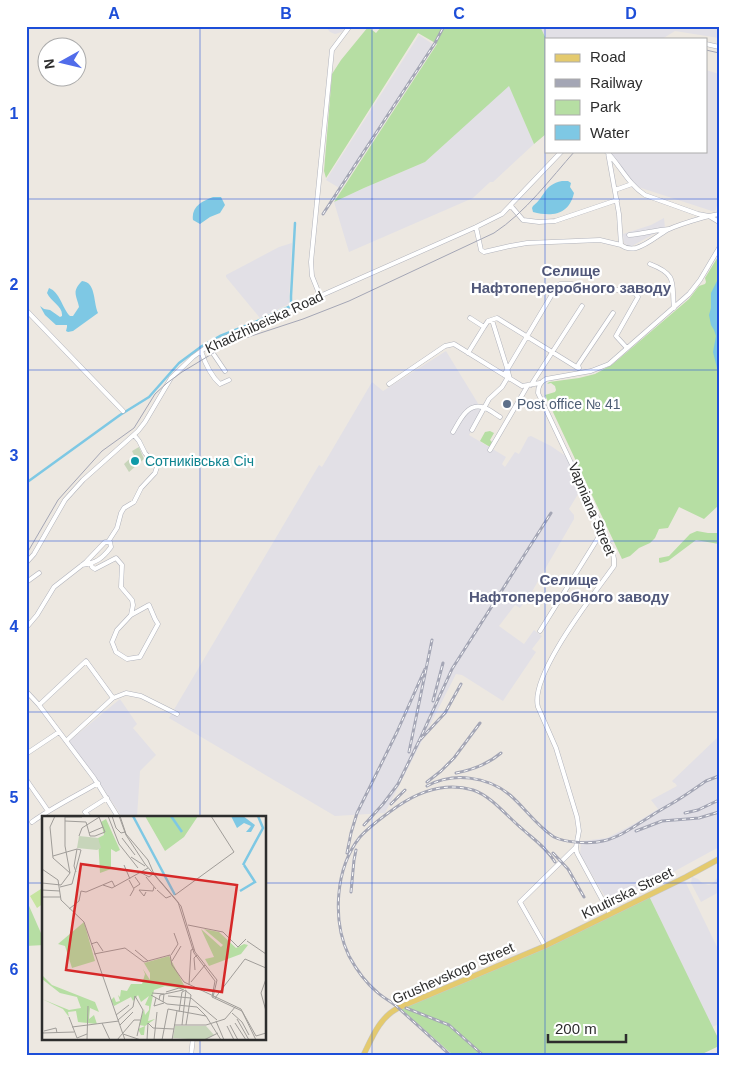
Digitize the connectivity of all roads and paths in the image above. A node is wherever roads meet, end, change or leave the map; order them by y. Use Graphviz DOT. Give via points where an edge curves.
graph roads {
  1 [pos="350,26"];
  2 [pos="561,152"];
  3 [pos="607,152"];
  4 [pos="632,184"];
  5 [pos="615,190"];
  6 [pos="617,200"];
  7 [pos="510,206"];
  8 [pos="719,214"];
  9 [pos="709,216"];
  10 [pos="719,222"];
  11 [pos="476,228"];
  12 [pos="669,229"];
  13 [pos="629,235"];
  14 [pos="621,245"];
  15 [pos="719,248"];
  16 [pos="650,264"];
  17 [pos="572,284"];
  18 [pos="600,287"];
  19 [pos="320,296"];
  20 [pos="582,306"];
  21 [pos="674,308"];
  22 [pos="26,310"];
  23 [pos="614,313"];
  24 [pos="470,318"];
  25 [pos="492,320"];
  26 [pos="484,326"];
  27 [pos="527,336"];
  28 [pos="208,346"];
  29 [pos="627,348"];
  30 [pos="201,351"];
  31 [pos="552,352"];
  32 [pos="468,353"];
  33 [pos="508,368"];
  34 [pos="579,370"];
  35 [pos="225,371"];
  36 [pos="507,377"];
  37 [pos="229,380"];
  38 [pos="540,383"];
  39 [pos="389,384"];
  40 [pos="530,385"];
  41 [pos="484,407"];
  42 [pos="124,410"];
  43 [pos="500,417"];
  44 [pos="472,430"];
  45 [pos="453,432"];
  46 [pos="134,435"];
  47 [pos="490,450"];
  48 [pos="164,465"];
  49 [pos="157,467"];
  50 [pos="603,530"];
  51 [pos="108,542"];
  52 [pos="26,563"];
  53 [pos="91,564"];
  54 [pos="82,565"];
  55 [pos="39,573"];
  56 [pos="26,578"];
  57 [pos="131,615"];
  58 [pos="26,628"];
  59 [pos="540,631"];
  60 [pos="26,691"];
  61 [pos="113,698"];
  62 [pos="39,705"];
  63 [pos="177,714"];
  64 [pos="59,732"];
  65 [pos="66,741"];
  66 [pos="26,754"];
  67 [pos="26,779"];
  68 [pos="98,783"];
  69 [pos="107,798"];
  70 [pos="48,811"];
  71 [pos="88,816"];
  72 [pos="117,816"];
  73 [pos="32,822"];
  74 [pos="576,847"];
  75 [pos="719,859"];
  76 [pos="610,914"];
  77 [pos="545,946"];
  78 [pos="193,1040"];
  79 [pos="191,1056"];
  80 [pos="363,1056"];
  1 -- 19 [label="street" via="332,50 311,262 312,276"];
  2 -- 7 [label="street, Khadzhibeiska Road"];
  3 -- 4 [label="street"];
  3 -- 5 [label="street"];
  4 -- 5 [label="street"];
  4 -- 9 [label="street" via="645,195"];
  5 -- 6 [label="street"];
  6 -- 7 [label="street" via="555,221 540,222 523,220"];
  6 -- 14 [label="street"];
  7 -- 11 [label="street, Khadzhibeiska Road" via="498,217"];
  8 -- 9 [label="street"];
  9 -- 10 [label="street"];
  9 -- 12 [label="street"];
  11 -- 14 [label="street" via="480,250 484,252 527,243 600,240"];
  11 -- 19 [label="street, Khadzhibeiska Road"];
  12 -- 13 [label="street"];
  12 -- 14 [label="street" via="636,248"];
  15 -- 21 [label="street" via="690,294"];
  16 -- 21 [label="street" via="668,275 673,283"];
  17 -- 27 [label="street" via="557,286"];
  18 -- 29 [label="street" via="635,293 638,297 616,336"];
  19 -- 28 [label="street, Khadzhibeiska Road"];
  20 -- 31 [label="street"];
  21 -- 29 [label="street"];
  22 -- 42 [label="street"];
  23 -- 34 [label="street" via="578,364"];
  24 -- 26 [label="street"];
  25 -- 26 [label="street"];
  25 -- 27 [label="street" via="497,318"];
  25 -- 33 [label="street"];
  26 -- 32 [label="street"];
  27 -- 31 [label="street"];
  27 -- 33 [label="street"];
  28 -- 30 [label="street, Khadzhibeiska Road"];
  28 -- 35 [label="street"];
  29 -- 34 [label="street" via="609,364 591,371"];
  30 -- 37 [label="street" via="217,381 220,384"];
  30 -- 46 [label="street, Khadzhibeiska Road" via="171,378"];
  31 -- 34 [label="street"];
  31 -- 40 [label="street"];
  32 -- 36 [label="street"];
  32 -- 39 [label="street" via="454,344 445,346"];
  33 -- 36 [label="street"];
  33 -- 36 [label="street"];
  34 -- 38 [label="street"];
  36 -- 40 [label="street" via="522,386"];
  36 -- 41 [label="street"];
  38 -- 40 [label="street"];
  38 -- 50 [label="street, Vapniana Street" via="538,393"];
  40 -- 47 [label="street"];
  41 -- 43 [label="street"];
  41 -- 44 [label="street"];
  41 -- 45 [label="street" via="465,413"];
  46 -- 49 [label="street"];
  46 -- 52 [label="street, Khadzhibeiska Road" via="65,500"];
  48 -- 49 [label="street"];
  49 -- 51 [label="street" via="134,502 124,508"];
  50 -- 59 [label="street"];
  50 -- 74 [label="street, Vapniana Street" via="613,554 614,566 553,654 537,697 577,817"];
  51 -- 53 [label="street" via="111,548"];
  51 -- 54 [label="street"];
  53 -- 54 [label="street"];
  53 -- 57 [label="street" via="95,569 116,558 122,565 121,587 132,600"];
  54 -- 58 [label="street" via="54,587"];
  55 -- 56 [label="street" via="28,581"];
  57 -- 57 [label="street" via="117,630 112,642 116,652 127,659 140,657 158,624 149,606"];
  60 -- 62 [label="street"];
  61 -- 62 [label="street" via="86,661"];
  61 -- 63 [label="street" via="126,693 141,696"];
  61 -- 65 [label="street"];
  62 -- 64 [label="street"];
  64 -- 65 [label="street"];
  64 -- 66 [label="street"];
  65 -- 68 [label="street"];
  67 -- 70 [label="street"];
  68 -- 69 [label="street"];
  68 -- 70 [label="street"];
  69 -- 71 [label="street" via="85,812"];
  69 -- 72 [label="street"];
  70 -- 73 [label="street"];
  74 -- 76 [label="street" via="579,859"];
  74 -- 77 [label="street" via="520,902"];
  75 -- 76 [label="main road, Khutirska Street"];
  76 -- 77 [label="main road, Khutirska Street"];
  77 -- 80 [label="main road, Grushevskogo Street" via="395,1010 380,1023"];
  78 -- 79 [label="street"];
}
